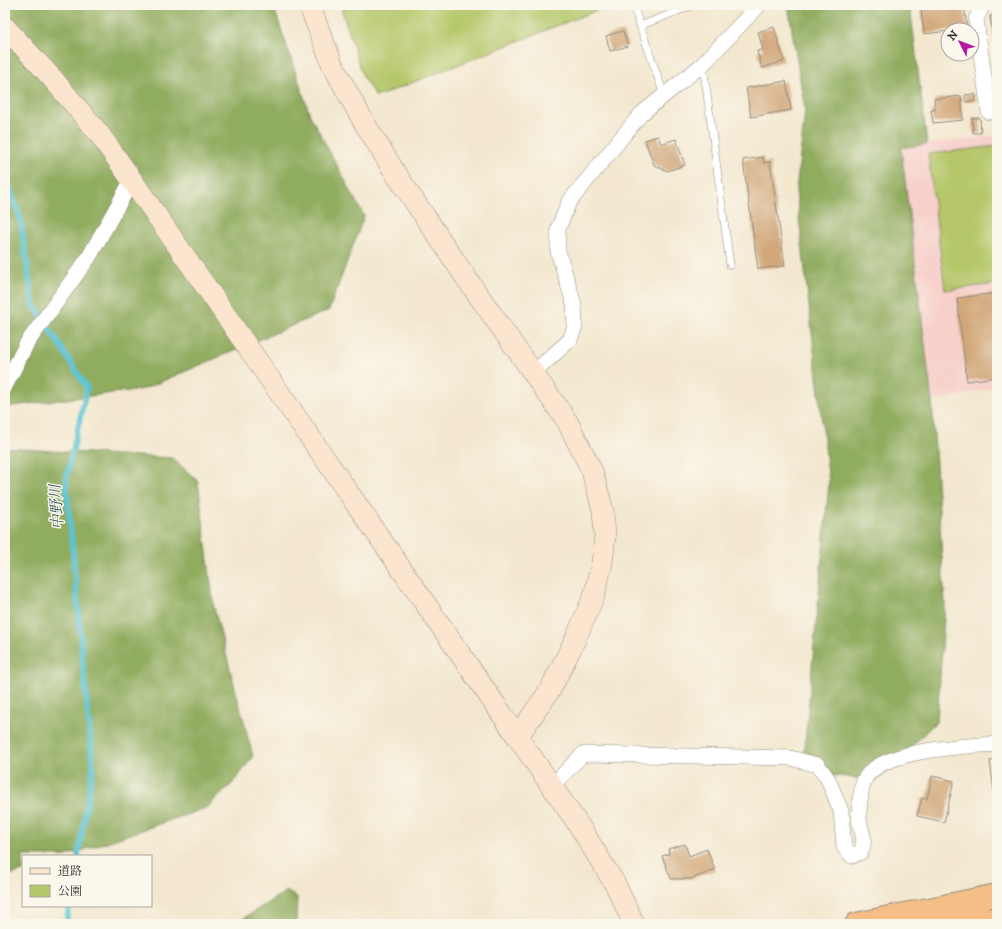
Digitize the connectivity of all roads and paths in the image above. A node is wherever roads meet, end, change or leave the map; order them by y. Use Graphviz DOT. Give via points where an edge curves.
graph roads {
  1 [pos="309,5"];
  2 [pos="633,5"];
  3 [pos="670,5"];
  4 [pos="694,5"];
  5 [pos="759,5"];
  6 [pos="983,5"];
  7 [pos="673,13"];
  8 [pos="640,26"];
  9 [pos="5,27"];
  10 [pos="702,64"];
  11 [pos="664,96"];
  12 [pos="990,112"];
  13 [pos="132,180"];
  14 [pos="730,265"];
  15 [pos="533,373"];
  16 [pos="5,386"];
  17 [pos="518,736"];
  18 [pos="997,744"];
  19 [pos="552,786"];
  20 [pos="997,894"];
  21 [pos="631,917"];
  22 [pos="997,919"];
  23 [pos="856,924"];
  24 [pos="908,924"];
  1 -- 15 [label="street" via="333,66 366,126 469,282"];
  2 -- 8 [label="lane"];
  3 -- 7 [label="lane"];
  4 -- 7 [label="lane"];
  5 -- 10 [label="street"];
  6 -- 12 [label="street" via="976,19"];
  7 -- 8 [label="lane"];
  8 -- 11 [label="lane"];
  9 -- 13 [label="street" via="100,135"];
  10 -- 11 [label="street"];
  10 -- 14 [label="lane"];
  11 -- 15 [label="street" via="641,114 569,202 558,228 558,251 574,304 575,326 570,340"];
  13 -- 16 [label="street" via="89,257 26,343"];
  13 -- 17 [label="street"];
  15 -- 17 [label="street" via="567,421 592,471 603,510 605,536 594,596 575,640 550,690"];
  17 -- 19 [label="street"];
  18 -- 19 [label="street" via="938,748 884,762 869,772 863,782 859,817 865,842 861,852 852,856 844,846 841,811 828,779 818,765 790,758 583,754"];
  19 -- 21 [label="street" via="615,884"];
  20 -- 23 [label="highway"];
  22 -- 24 [label="highway"];
}
